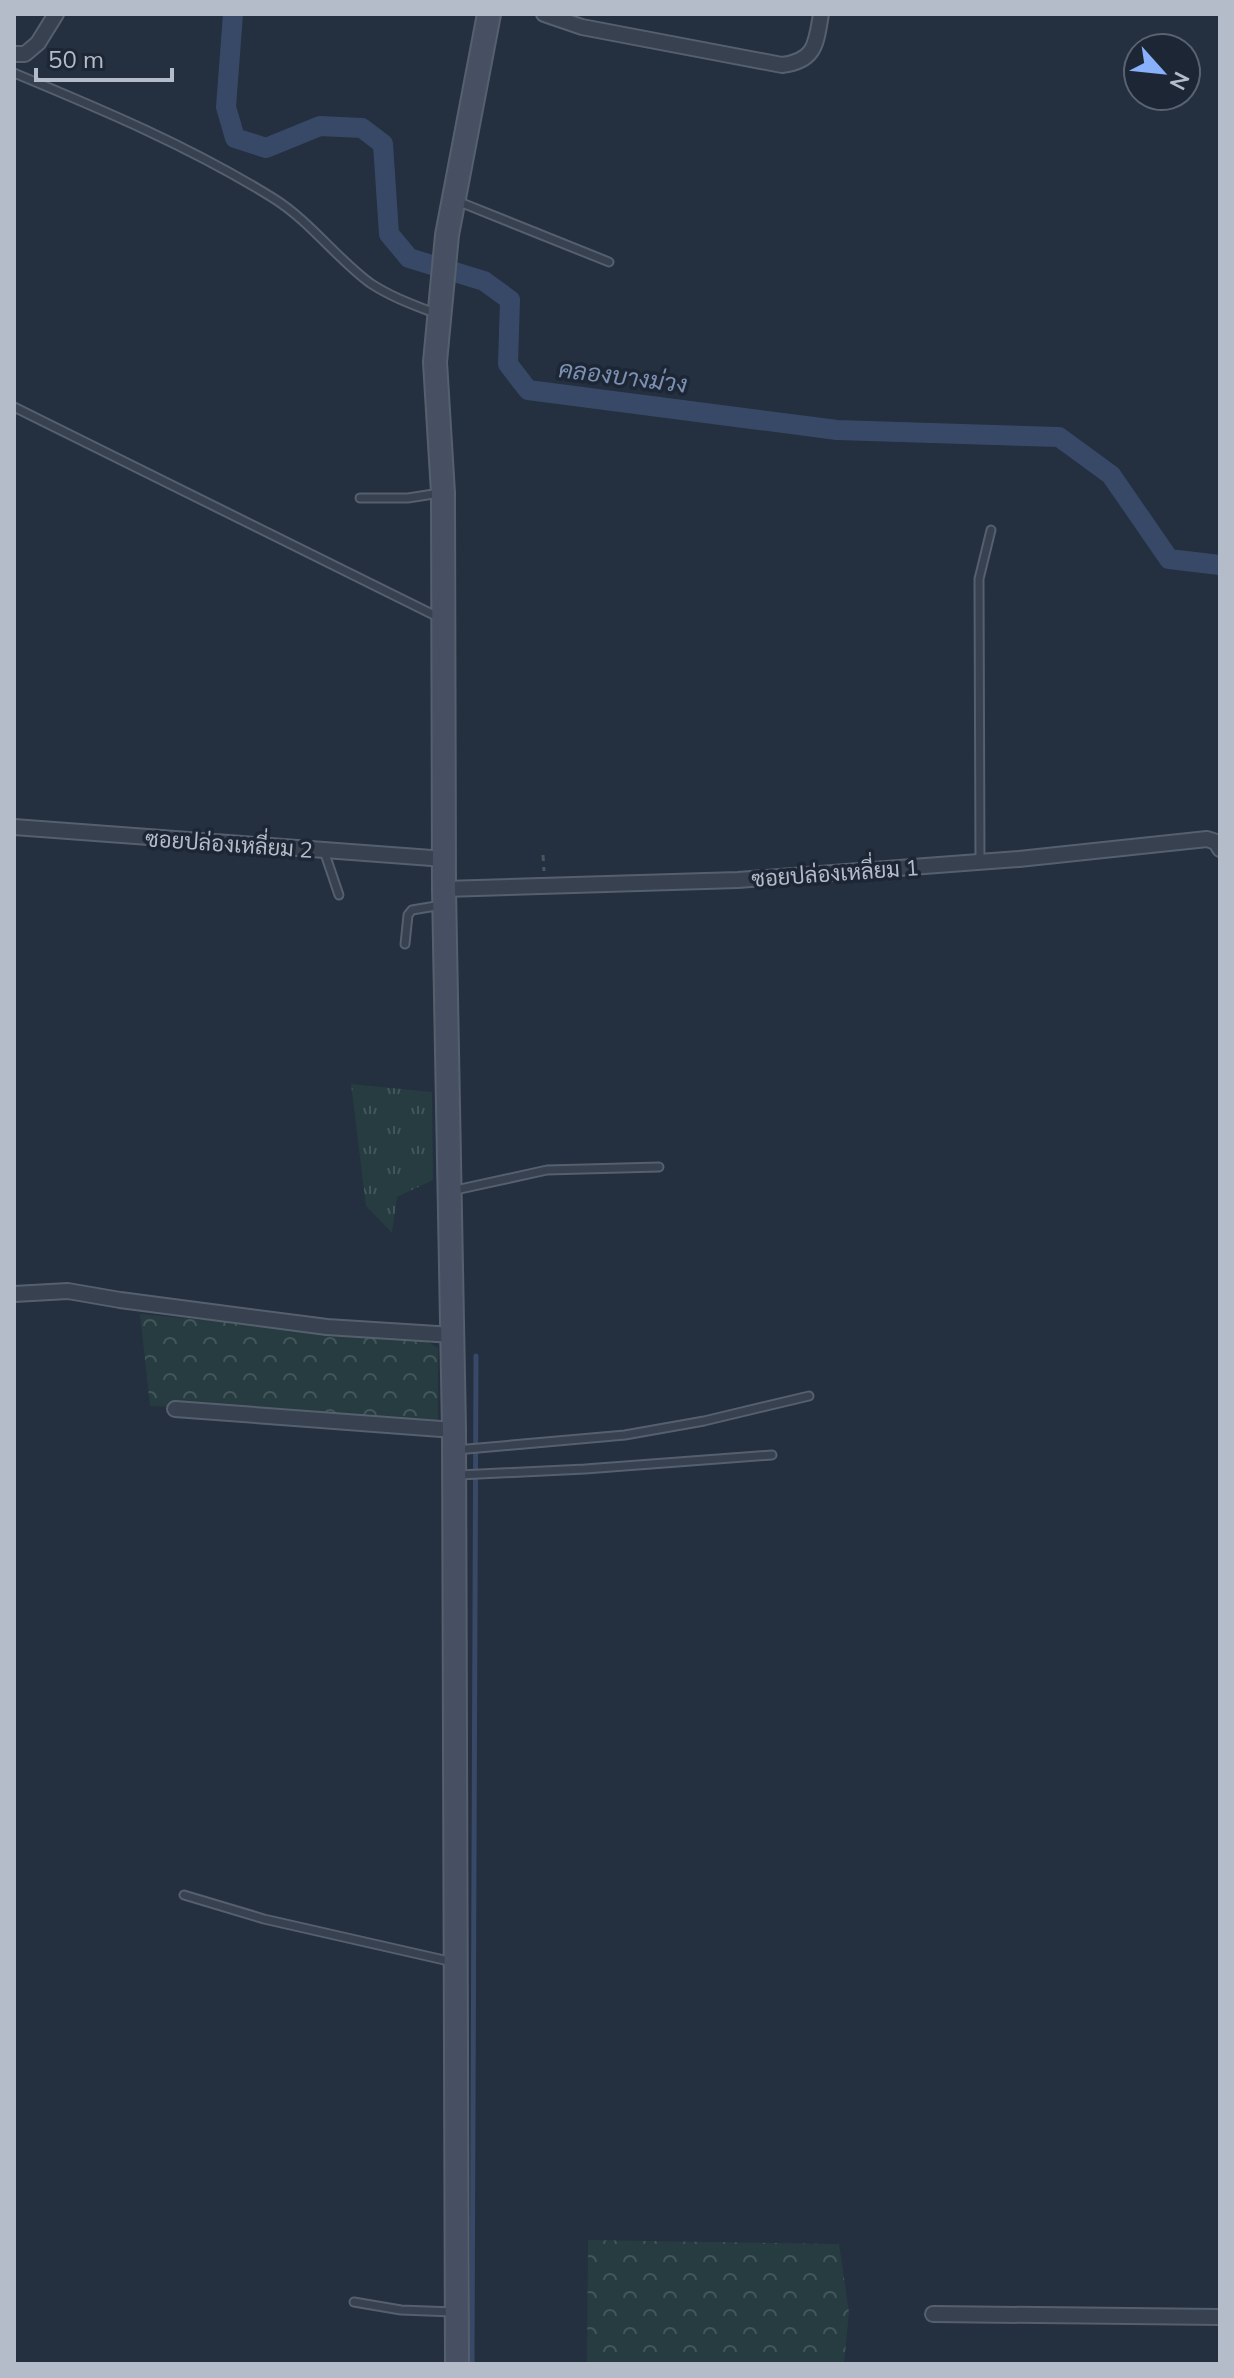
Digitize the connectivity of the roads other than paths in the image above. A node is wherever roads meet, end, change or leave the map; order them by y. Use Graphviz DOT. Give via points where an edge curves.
graph roads {
  1 [pos="56,14"];
  2 [pos="489,14"];
  3 [pos="544,14"];
  4 [pos="821,14"];
  5 [pos="14,54"];
  6 [pos="14,73"];
  7 [pos="455,200"];
  8 [pos="609,262"];
  9 [pos="439,305"];
  10 [pos="14,407"];
  11 [pos="443,493"];
  12 [pos="360,498"];
  13 [pos="991,530"];
  14 [pos="442,619"];
  15 [pos="14,827"];
  16 [pos="1219,844"];
  17 [pos="324,851"];
  18 [pos="445,859"];
  19 [pos="980,862"];
  20 [pos="339,895"];
  21 [pos="444,897"];
  22 [pos="405,944"];
  23 [pos="659,1167"];
  24 [pos="450,1191"];
  25 [pos="14,1294"];
  26 [pos="453,1335"];
  27 [pos="809,1396"];
  28 [pos="175,1409"];
  29 [pos="454,1440"];
  30 [pos="772,1455"];
  31 [pos="454,1475"];
  32 [pos="184,1895"];
  33 [pos="455,1962"];
  34 [pos="354,2302"];
  35 [pos="456,2312"];
  36 [pos="933,2314"];
  37 [pos="1220,2317"];
  38 [pos="457,2364"];
  1 -- 5 [label="street" via="38,43 25,54"];
  2 -- 7 [label="street"];
  3 -- 4 [label="street" via="582,27 782,65 810,55"];
  6 -- 9 [label="lane" via="198,154 276,200 370,282 402,301"];
  7 -- 8 [label="lane"];
  7 -- 9 [label="street"];
  9 -- 11 [label="street" via="435,362"];
  10 -- 14 [label="lane"];
  11 -- 12 [label="lane"];
  11 -- 14 [label="street"];
  13 -- 19 [label="lane" via="979,579"];
  14 -- 18 [label="street"];
  15 -- 17 [label="street, ซอยปล่องเหลี่ยม 2"];
  16 -- 19 [label="street, ซอยปล่องเหลี่ยม 1" via="1207,839"];
  17 -- 18 [label="street, ซอยปล่องเหลี่ยม 2"];
  17 -- 20 [label="lane"];
  18 -- 21 [label="street"];
  19 -- 21 [label="street, ซอยปล่องเหลี่ยม 1"];
  21 -- 22 [label="lane" via="412,910"];
  21 -- 24 [label="street"];
  23 -- 24 [label="lane" via="547,1170"];
  24 -- 26 [label="street"];
  25 -- 26 [label="street" via="68,1291 327,1327"];
  26 -- 29 [label="street"];
  27 -- 29 [label="lane" via="625,1435"];
  28 -- 29 [label="street"];
  29 -- 31 [label="street"];
  30 -- 31 [label="lane"];
  31 -- 33 [label="street"];
  32 -- 33 [label="lane" via="264,1919"];
  33 -- 35 [label="street"];
  34 -- 35 [label="lane"];
  35 -- 38 [label="street"];
  36 -- 37 [label="street"];
}
